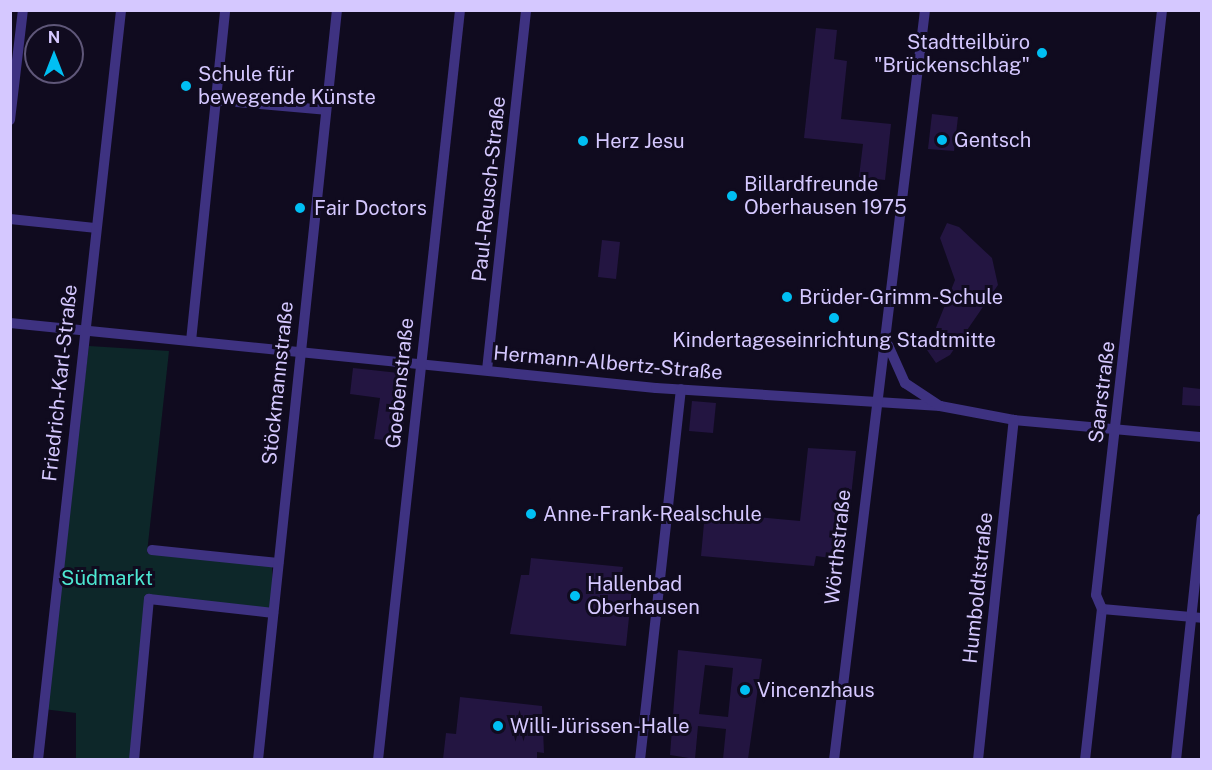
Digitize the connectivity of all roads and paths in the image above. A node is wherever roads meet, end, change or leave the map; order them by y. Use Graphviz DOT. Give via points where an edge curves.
graph roads {
  1 [pos="23,10"];
  2 [pos="121,10"];
  3 [pos="225,10"];
  4 [pos="337,10"];
  5 [pos="460,10"];
  6 [pos="526,10"];
  7 [pos="925,10"];
  8 [pos="1162,10"];
  9 [pos="215,100"];
  10 [pos="326,110"];
  11 [pos="10,120"];
  12 [pos="10,219"];
  13 [pos="95,228"];
  14 [pos="10,323"];
  15 [pos="83,330"];
  16 [pos="887,339"];
  17 [pos="191,341"];
  18 [pos="301,351"];
  19 [pos="420,363"];
  20 [pos="486,370"];
  21 [pos="681,389"];
  22 [pos="875,404"];
  23 [pos="940,406"];
  24 [pos="1014,420"];
  25 [pos="1114,429"];
  26 [pos="1202,436"];
  27 [pos="1202,518"];
  28 [pos="152,550"];
  29 [pos="278,563"];
  30 [pos="1102,609"];
  31 [pos="273,613"];
  32 [pos="1196,618"];
  33 [pos="38,759"];
  34 [pos="134,759"];
  35 [pos="258,759"];
  36 [pos="378,759"];
  37 [pos="640,759"];
  38 [pos="834,759"];
  39 [pos="978,759"];
  40 [pos="1085,759"];
  41 [pos="1176,759"];
  1 -- 11 [label="street"];
  2 -- 13 [label="street, Friedrich-Karl-Straße"];
  3 -- 9 [label="street"];
  4 -- 10 [label="street, Stöckmannstraße"];
  5 -- 19 [label="street, Goebenstraße"];
  6 -- 20 [label="street, Paul-Reusch-Straße"];
  7 -- 16 [label="street, Wörthstraße"];
  8 -- 25 [label="street, Saarstraße"];
  9 -- 10 [label="street"];
  9 -- 17 [label="street"];
  10 -- 18 [label="street, Stöckmannstraße"];
  12 -- 13 [label="street"];
  13 -- 15 [label="street, Friedrich-Karl-Straße"];
  14 -- 15 [label="street, Hermann-Albertz-Straße"];
  15 -- 17 [label="street, Hermann-Albertz-Straße"];
  15 -- 33 [label="street, Friedrich-Karl-Straße"];
  16 -- 22 [label="street, Wörthstraße"];
  16 -- 23 [label="street, Wörthstraße" via="905,383"];
  17 -- 18 [label="street, Hermann-Albertz-Straße"];
  18 -- 19 [label="street, Hermann-Albertz-Straße"];
  18 -- 29 [label="street, Stöckmannstraße"];
  19 -- 20 [label="street, Hermann-Albertz-Straße"];
  19 -- 36 [label="street, Goebenstraße"];
  20 -- 21 [label="street, Hermann-Albertz-Straße"];
  21 -- 22 [label="street, Hermann-Albertz-Straße"];
  21 -- 37 [label="street"];
  22 -- 23 [label="street, Hermann-Albertz-Straße"];
  22 -- 38 [label="street, Wörthstraße"];
  23 -- 24 [label="street, Hermann-Albertz-Straße"];
  24 -- 25 [label="street, Hermann-Albertz-Straße"];
  24 -- 39 [label="street, Humboldtstraße"];
  25 -- 26 [label="street, Hermann-Albertz-Straße"];
  25 -- 30 [label="street, Saarstraße" via="1096,595"];
  27 -- 32 [label="street"];
  28 -- 29 [label="street"];
  29 -- 31 [label="street, Stöckmannstraße"];
  30 -- 32 [label="street"];
  30 -- 40 [label="street, Saarstraße"];
  31 -- 34 [label="street" via="149,599"];
  31 -- 35 [label="street, Stöckmannstraße"];
  32 -- 41 [label="street"];
}
